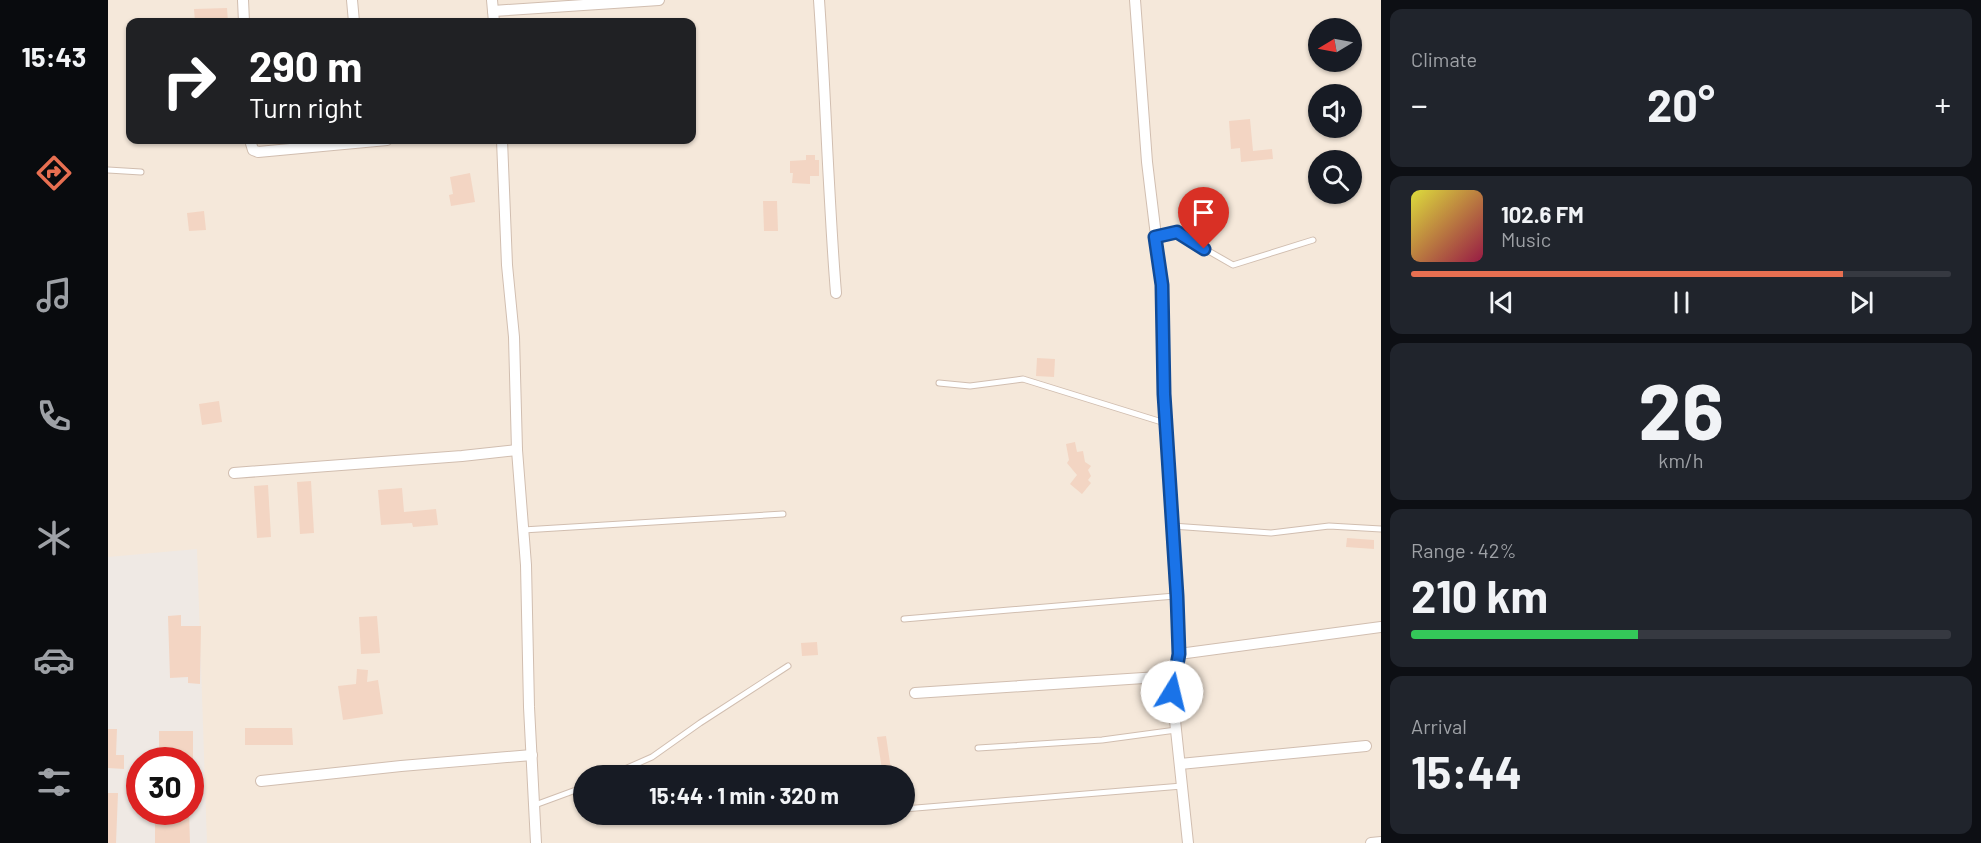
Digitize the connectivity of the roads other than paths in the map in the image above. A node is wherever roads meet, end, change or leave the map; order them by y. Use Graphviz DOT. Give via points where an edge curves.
graph roads {
  1 [pos="243,0"];
  2 [pos="352,0"];
  3 [pos="658,0"];
  4 [pos="819,0"];
  5 [pos="1135,0"];
  6 [pos="493,5"];
  7 [pos="244,18"];
  8 [pos="354,18"];
  9 [pos="251,144"];
  10 [pos="333,144"];
  11 [pos="502,144"];
  12 [pos="108,171"];
  13 [pos="141,172"];
  14 [pos="1155,237"];
  15 [pos="1313,240"];
  16 [pos="836,293"];
  17 [pos="939,383"];
  18 [pos="1166,423"];
  19 [pos="517,450"];
  20 [pos="234,473"];
  21 [pos="783,514"];
  22 [pos="1172,526"];
  23 [pos="1381,529"];
  24 [pos="523,530"];
  25 [pos="1177,596"];
  26 [pos="904,619"];
  27 [pos="1381,627"];
  28 [pos="1179,654"];
  29 [pos="788,666"];
  30 [pos="1174,676"];
  31 [pos="915,693"];
  32 [pos="1176,730"];
  33 [pos="1366,746"];
  34 [pos="978,748"];
  35 [pos="532,755"];
  36 [pos="1180,764"];
  37 [pos="634,765"];
  38 [pos="261,781"];
  39 [pos="1182,786"];
  40 [pos="573,791"];
  41 [pos="534,806"];
  42 [pos="915,808"];
  43 [pos="1381,842"];
  44 [pos="536,843"];
  45 [pos="1188,843"];
  46 [pos="1371,843"];
  1 -- 7 [label="street"];
  2 -- 8 [label="street"];
  3 -- 6 [label="street"];
  4 -- 16 [label="street"];
  5 -- 14 [label="street"];
  9 -- 10 [label="street" via="252,150 258,152"];
  11 -- 19 [label="street"];
  12 -- 13 [label="lane"];
  14 -- 15 [label="lane" via="1177,232 1233,265"];
  14 -- 18 [label="street" via="1162,285"];
  17 -- 18 [label="lane" via="970,386 1023,379"];
  18 -- 22 [label="street"];
  19 -- 20 [label="street"];
  19 -- 24 [label="street"];
  21 -- 24 [label="lane"];
  22 -- 23 [label="lane" via="1271,533 1329,526"];
  22 -- 25 [label="street"];
  24 -- 35 [label="street"];
  25 -- 26 [label="lane"];
  25 -- 28 [label="street"];
  27 -- 28 [label="street"];
  28 -- 30 [label="street"];
  29 -- 37 [label="lane" via="652,757"];
  30 -- 31 [label="street"];
  30 -- 32 [label="street"];
  32 -- 34 [label="lane" via="1102,740"];
  32 -- 36 [label="street"];
  33 -- 36 [label="street"];
  35 -- 38 [label="street"];
  35 -- 41 [label="street"];
  36 -- 39 [label="street"];
  39 -- 42 [label="lane"];
  39 -- 45 [label="street"];
  40 -- 41 [label="lane"];
  41 -- 44 [label="street"];
  43 -- 46 [label="street"];
}
